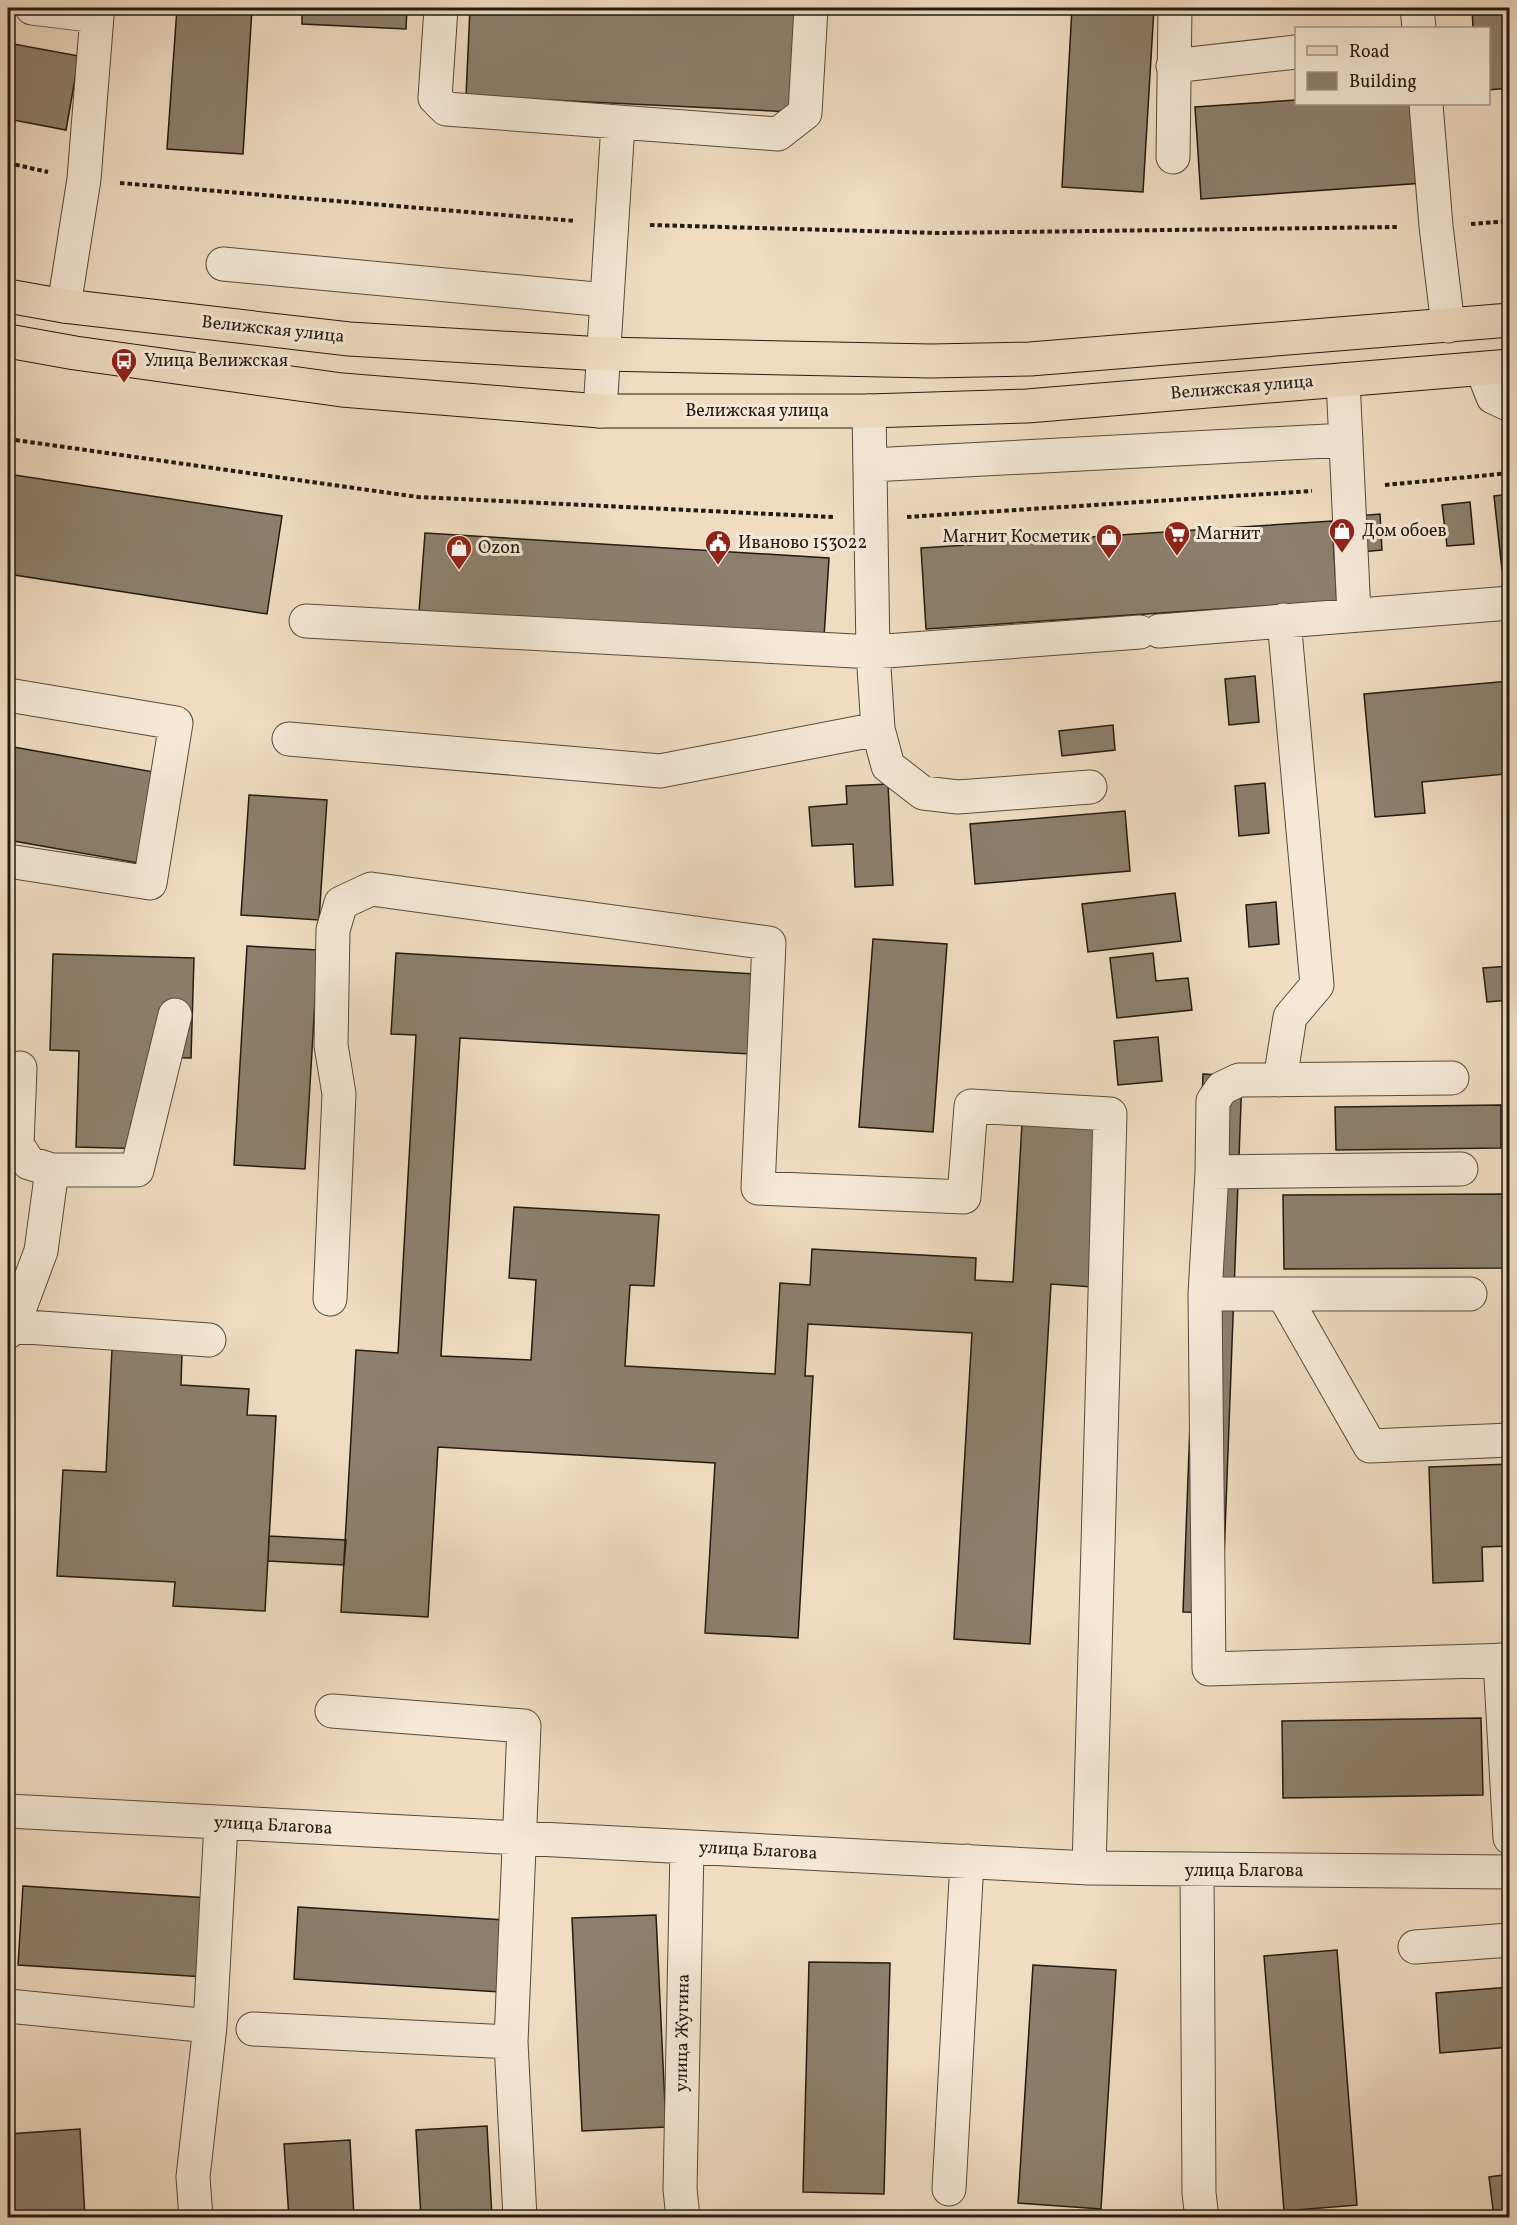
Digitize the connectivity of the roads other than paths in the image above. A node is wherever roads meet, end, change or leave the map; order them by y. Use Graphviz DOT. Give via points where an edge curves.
graph roads {
  1 [pos="32,8"];
  2 [pos="441,8"];
  3 [pos="811,8"];
  4 [pos="1175,8"];
  5 [pos="1417,8"];
  6 [pos="98,12"];
  7 [pos="1419,27"];
  8 [pos="1295,52"];
  9 [pos="1173,66"];
  10 [pos="1426,105"];
  11 [pos="618,124"];
  12 [pos="1173,157"];
  13 [pos="223,264"];
  14 [pos="8,296"];
  15 [pos="606,300"];
  16 [pos="64,306"];
  17 [pos="1509,320"];
  18 [pos="1448,326"];
  19 [pos="8,342"];
  20 [pos="603,354"];
  21 [pos="1496,367"];
  22 [pos="1343,380"];
  23 [pos="1509,405"];
  24 [pos="600,411"];
  25 [pos="869,411"];
  26 [pos="1346,440"];
  27 [pos="871,465"];
  28 [pos="1509,603"];
  29 [pos="1354,614"];
  30 [pos="1284,620"];
  31 [pos="306,621"];
  32 [pos="873,652"];
  33 [pos="8,695"];
  34 [pos="878,729"];
  35 [pos="289,739"];
  36 [pos="1090,787"];
  37 [pos="8,861"];
  38 [pos="175,1015"];
  39 [pos="20,1068"];
  40 [pos="1452,1078"];
  41 [pos="1280,1080"];
  42 [pos="1461,1169"];
  43 [pos="52,1170"];
  44 [pos="1212,1172"];
  45 [pos="1205,1294"];
  46 [pos="1283,1294"];
  47 [pos="1470,1294"];
  48 [pos="330,1299"];
  49 [pos="10,1329"];
  50 [pos="209,1340"];
  51 [pos="1509,1440"];
  52 [pos="1505,1660"];
  53 [pos="332,1711"];
  54 [pos="8,1811"];
  55 [pos="221,1824"];
  56 [pos="518,1838"];
  57 [pos="1509,1838"];
  58 [pos="687,1848"];
  59 [pos="967,1861"];
  60 [pos="1089,1868"];
  61 [pos="1197,1871"];
  62 [pos="1509,1872"];
  63 [pos="1509,1940"];
  64 [pos="1415,1947"];
  65 [pos="8,2006"];
  66 [pos="210,2026"];
  67 [pos="253,2029"];
  68 [pos="511,2042"];
  69 [pos="950,2189"];
  70 [pos="196,2217"];
  71 [pos="520,2217"];
  72 [pos="683,2217"];
  73 [pos="1202,2217"];
  1 -- 6 [label="street"];
  2 -- 11 [label="street" via="435,98 447,109"];
  3 -- 11 [label="street" via="805,113 778,134"];
  4 -- 9 [label="street"];
  5 -- 7 [label="street"];
  6 -- 16 [label="street" via="84,180"];
  8 -- 9 [label="street"];
  9 -- 12 [label="street"];
  10 -- 18 [label="street"];
  11 -- 15 [label="street"];
  13 -- 15 [label="street"];
  14 -- 16 [label="main road, Велижская улица"];
  15 -- 20 [label="street"];
  16 -- 20 [label="main road, Велижская улица" via="349,339"];
  17 -- 18 [label="main road, Велижская улица"];
  18 -- 20 [label="main road, Велижская улица" via="1030,359 931,361"];
  19 -- 24 [label="main road, Велижская улица" via="342,390"];
  20 -- 24 [label="street"];
  21 -- 22 [label="main road, Велижская улица"];
  21 -- 23 [label="street" via="1493,397"];
  22 -- 25 [label="main road, Велижская улица" via="1027,406"];
  22 -- 26 [label="street"];
  24 -- 25 [label="main road, Велижская улица"];
  25 -- 27 [label="street"];
  26 -- 27 [label="street"];
  26 -- 29 [label="street"];
  27 -- 32 [label="street"];
  28 -- 29 [label="street"];
  29 -- 30 [label="street"];
  30 -- 32 [label="street"];
  30 -- 41 [label="street" via="1317,985 1290,1017"];
  31 -- 32 [label="street"];
  32 -- 34 [label="street"];
  33 -- 37 [label="street" via="176,723 150,883"];
  34 -- 35 [label="street" via="660,771"];
  34 -- 36 [label="street" via="888,766 923,793 958,796"];
  38 -- 43 [label="street" via="137,1170"];
  39 -- 43 [label="street" via="17,1145 29,1163"];
  40 -- 41 [label="street"];
  41 -- 44 [label="street" via="1239,1080 1222,1088 1213,1101"];
  42 -- 44 [label="street"];
  43 -- 49 [label="street" via="41,1251"];
  44 -- 45 [label="street"];
  45 -- 46 [label="street"];
  45 -- 52 [label="street" via="1209,1669"];
  46 -- 47 [label="street"];
  46 -- 51 [label="street" via="1370,1446"];
  48 -- 60 [label="street" via="339,1094 331,1045 333,930 341,903 372,889 769,943 758,1188 964,1197 971,1106 1110,1114"];
  49 -- 50 [label="street"];
  52 -- 57 [label="street"];
  53 -- 56 [label="street" via="524,1726"];
  54 -- 55 [label="street, улица Благова"];
  55 -- 56 [label="street, улица Благова"];
  55 -- 66 [label="street"];
  56 -- 58 [label="street, улица Благова"];
  56 -- 68 [label="street"];
  58 -- 59 [label="street, улица Благова"];
  58 -- 72 [label="street, улица Жугина" via="680,2189"];
  59 -- 60 [label="street, улица Благова"];
  59 -- 69 [label="street"];
  60 -- 61 [label="street, улица Благова"];
  61 -- 62 [label="street, улица Благова"];
  61 -- 73 [label="street"];
  63 -- 64 [label="street"];
  65 -- 66 [label="street"];
  66 -- 70 [label="street" via="194,2177"];
  67 -- 68 [label="street"];
  68 -- 71 [label="street"];
}
